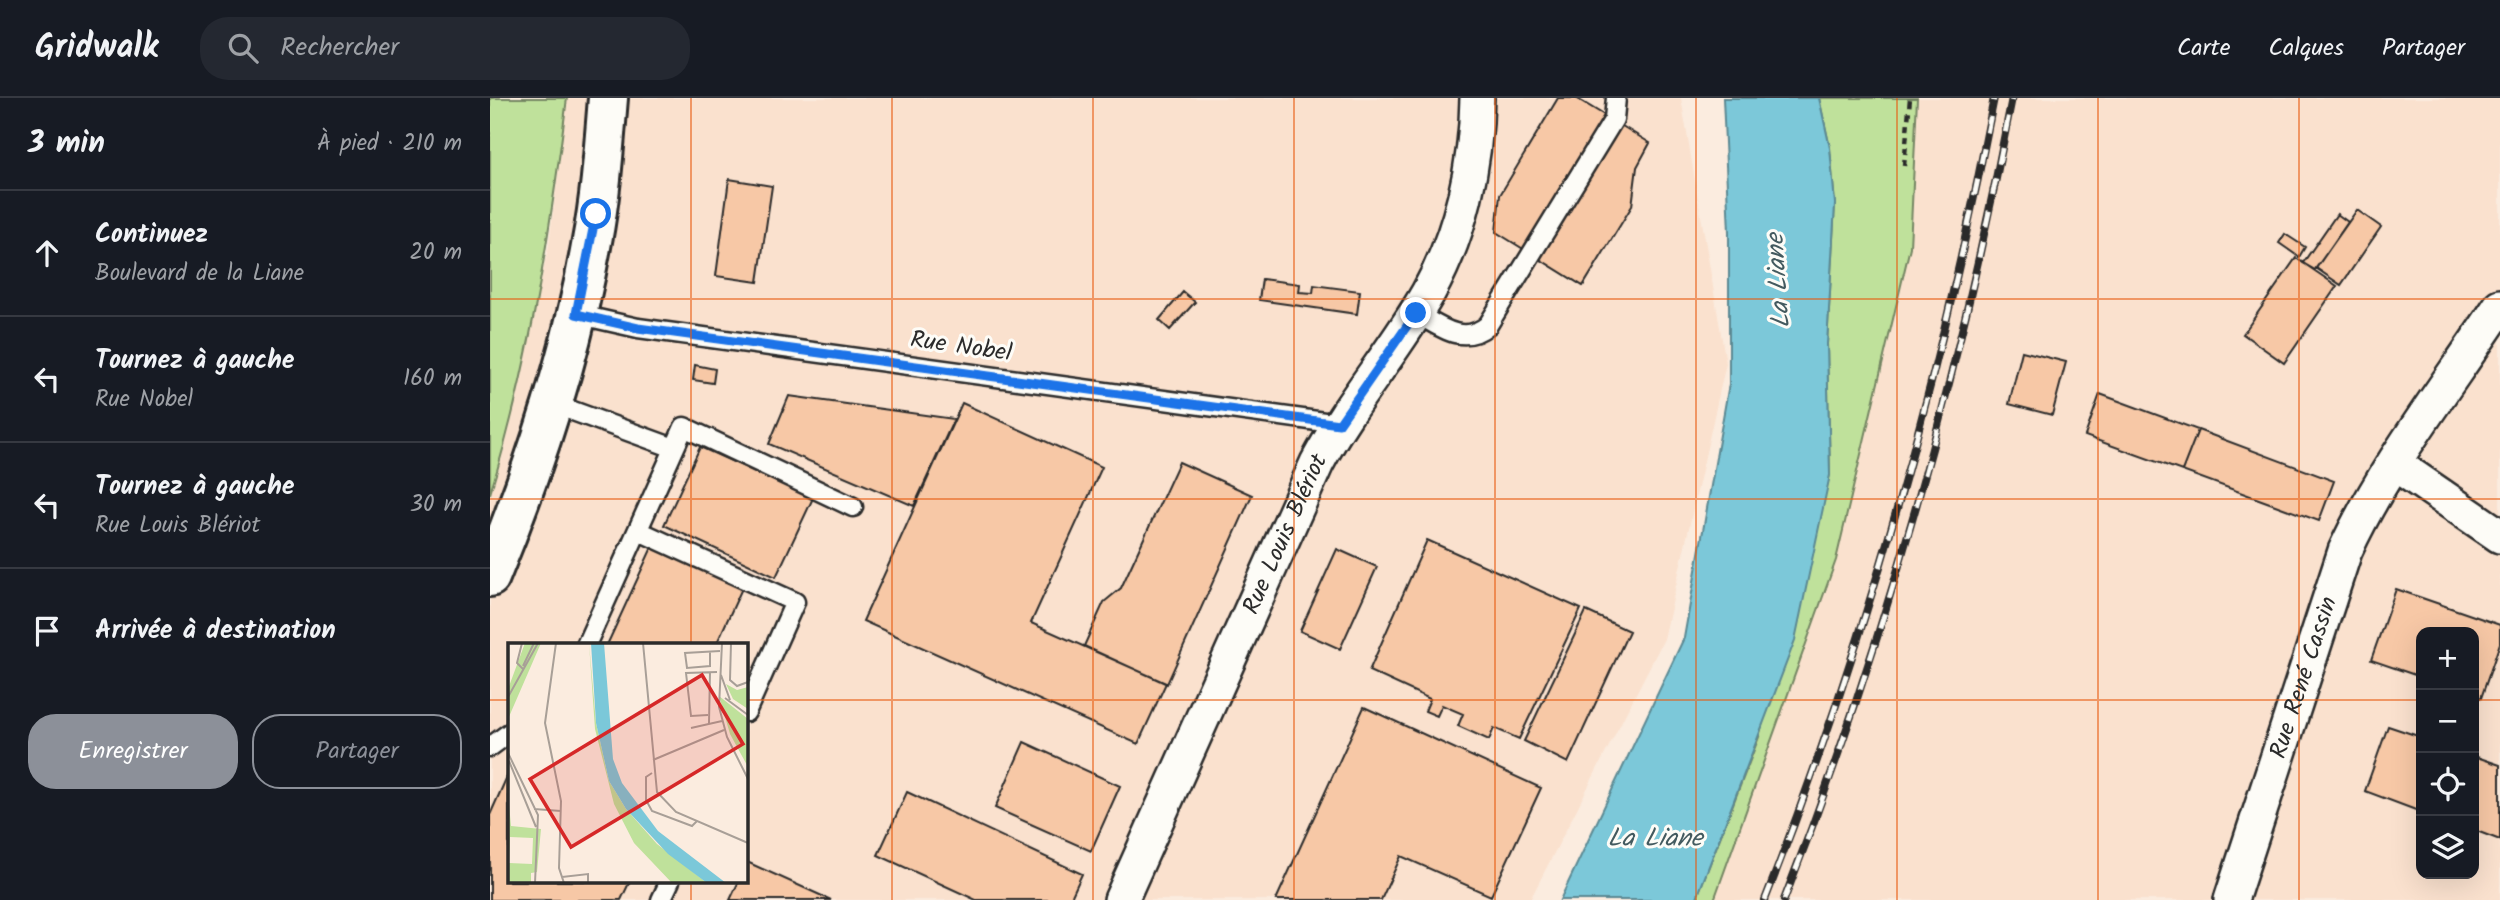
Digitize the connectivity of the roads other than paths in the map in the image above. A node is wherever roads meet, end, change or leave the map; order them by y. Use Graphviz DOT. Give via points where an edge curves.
graph roads {
  1 [pos="608,98"];
  2 [pos="1477,98"];
  3 [pos="1616,98"];
  4 [pos="2500,306"];
  5 [pos="1416,313"];
  6 [pos="576,314"];
  7 [pos="551,403"];
  8 [pos="1339,424"];
  9 [pos="674,448"];
  10 [pos="2395,464"];
  11 [pos="853,507"];
  12 [pos="639,531"];
  13 [pos="2500,536"];
  14 [pos="490,577"];
  15 [pos="587,643"];
  16 [pos="747,710"];
  17 [pos="508,734"];
  18 [pos="490,747"];
  19 [pos="669,883"];
  20 [pos="661,900"];
  21 [pos="1121,900"];
  22 [pos="2231,900"];
  1 -- 6 [label="main road" via="593,238"];
  2 -- 5 [label="street, Rue Louis Blériot" via="1465,199 1445,260"];
  3 -- 5 [label="lane" via="1614,119 1488,325 1469,336 1455,335"];
  4 -- 10 [label="street, Rue René Cassin"];
  5 -- 8 [label="street, Rue Louis Blériot"];
  6 -- 7 [label="main road"];
  6 -- 8 [label="lane, Rue Nobel" via="638,328"];
  7 -- 9 [label="lane"];
  7 -- 14 [label="main road"];
  8 -- 21 [label="street, Rue Louis Blériot" via="1306,485"];
  9 -- 11 [label="lane" via="684,427"];
  9 -- 12 [label="lane"];
  10 -- 13 [label="street"];
  10 -- 22 [label="street, Rue René Cassin" via="2345,551"];
  12 -- 15 [label="lane"];
  12 -- 16 [label="lane" via="795,602"];
  17 -- 18 [label="lane"];
  19 -- 20 [label="lane"];
}
